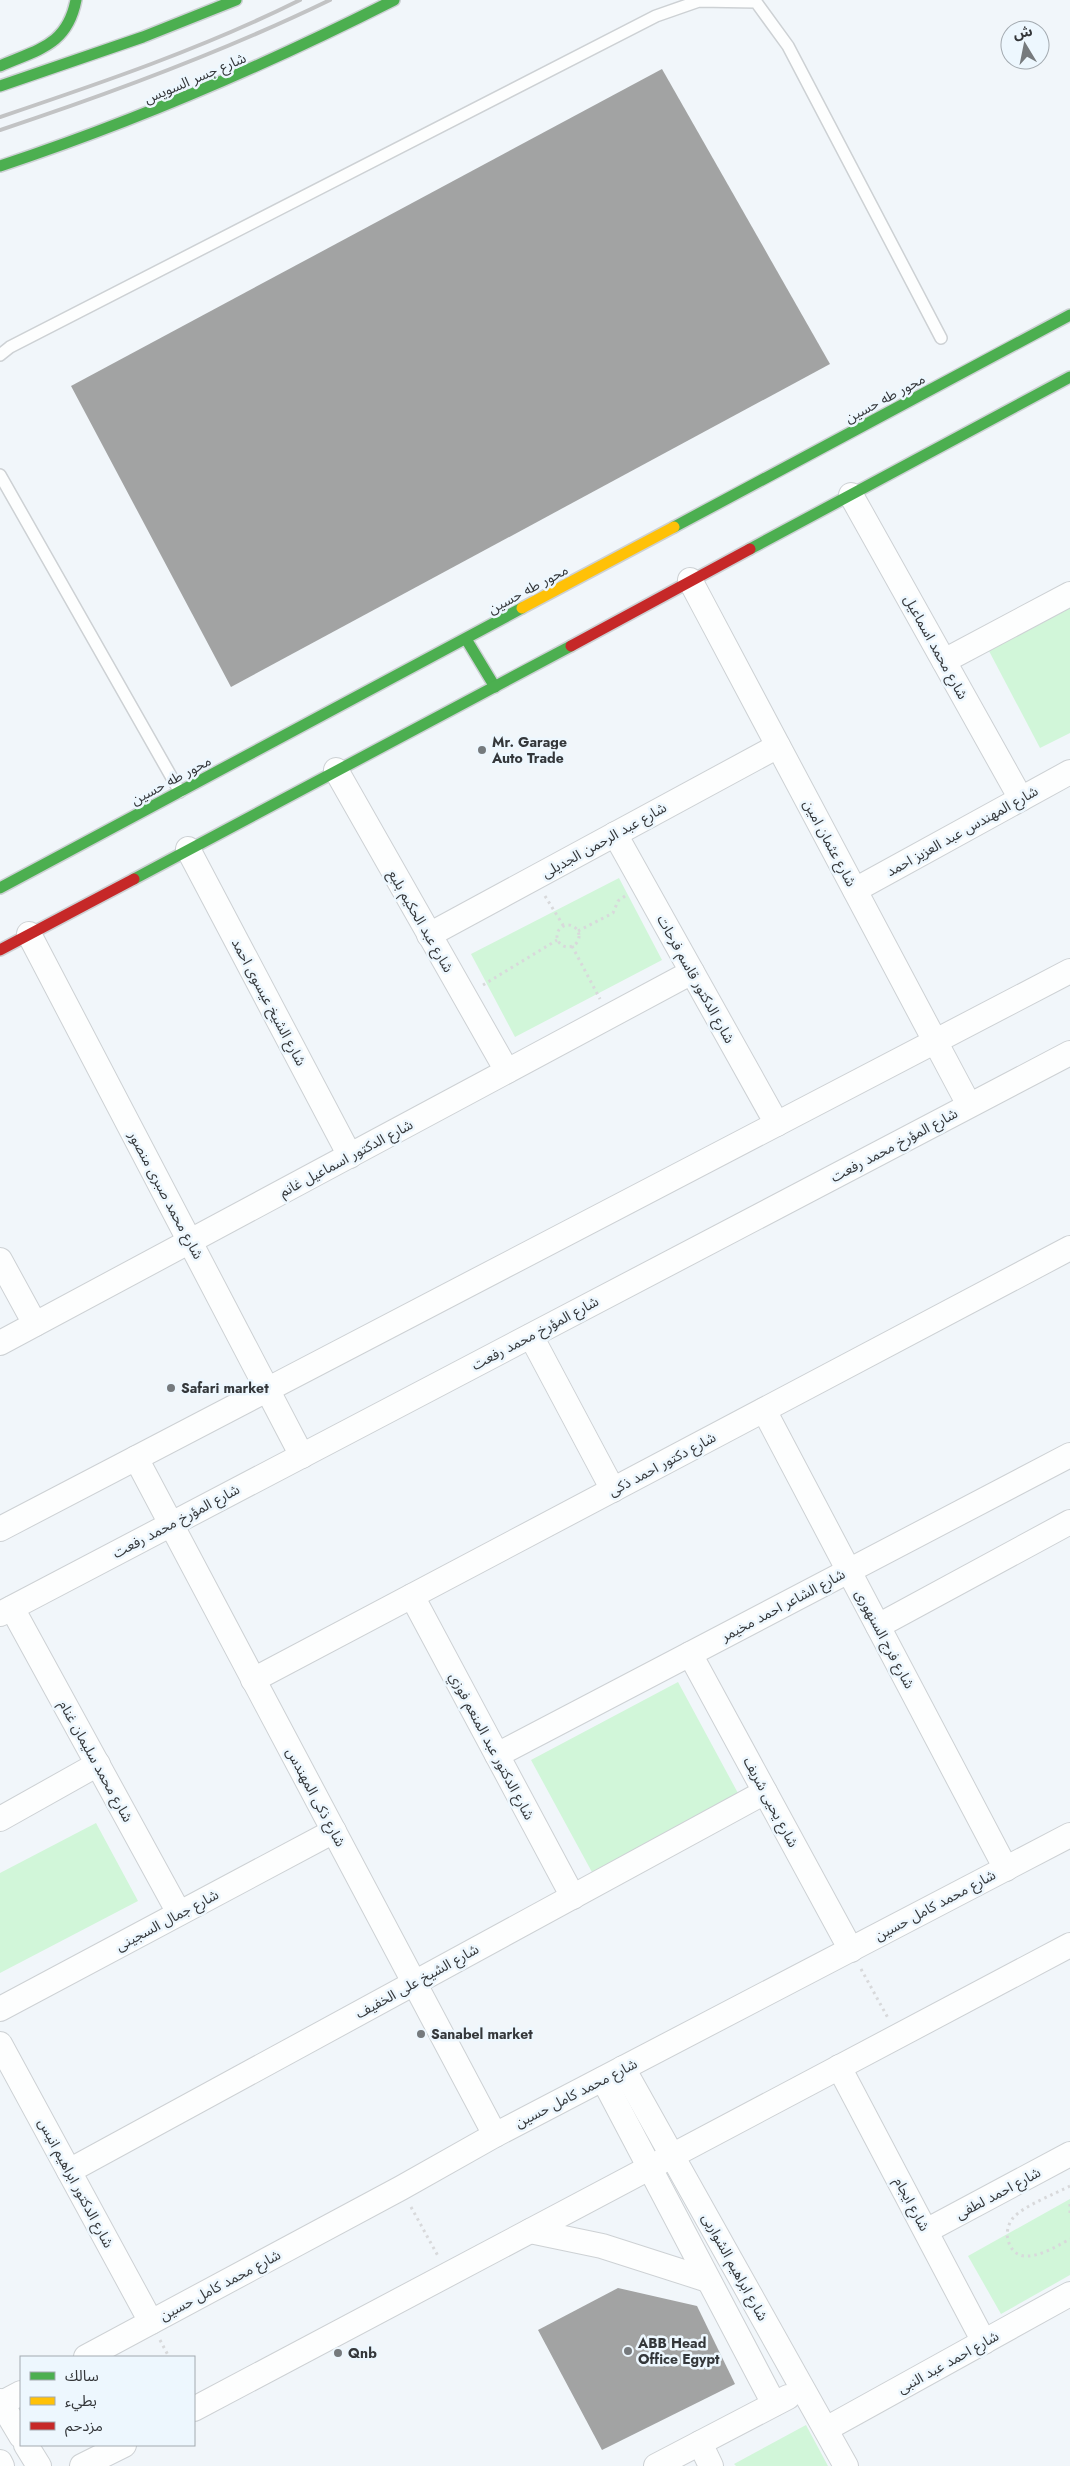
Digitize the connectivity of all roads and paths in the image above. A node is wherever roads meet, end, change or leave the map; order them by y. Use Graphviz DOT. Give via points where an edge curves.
graph roads {
  1 [pos="76,0"];
  2 [pos="236,0"];
  3 [pos="394,0"];
  4 [pos="0,66"];
  5 [pos="0,86"];
  6 [pos="0,166"];
  7 [pos="1070,316"];
  8 [pos="940,338"];
  9 [pos="0,355"];
  10 [pos="1070,377"];
  11 [pos="0,475"];
  12 [pos="851,494"];
  13 [pos="690,580"];
  14 [pos="1070,594"];
  15 [pos="466,639"];
  16 [pos="944,661"];
  17 [pos="496,687"];
  18 [pos="778,746"];
  19 [pos="336,770"];
  20 [pos="1070,772"];
  21 [pos="180,792"];
  22 [pos="1021,798"];
  23 [pos="615,834"];
  24 [pos="188,849"];
  25 [pos="534,878"];
  26 [pos="0,888"];
  27 [pos="646,889"];
  28 [pos="855,890"];
  29 [pos="563,925"];
  30 [pos="578,931"];
  31 [pos="29,934"];
  32 [pos="429,935"];
  33 [pos="557,940"];
  34 [pos="572,946"];
  35 [pos="0,950"];
  36 [pos="1070,971"];
  37 [pos="692,972"];
  38 [pos="464,996"];
  39 [pos="609,1017"];
  40 [pos="935,1041"];
  41 [pos="1070,1053"];
  42 [pos="506,1071"];
  43 [pos="969,1106"];
  44 [pos="777,1124"];
  45 [pos="350,1156"];
  46 [pos="190,1241"];
  47 [pos="1070,1248"];
  48 [pos="0,1260"];
  49 [pos="35,1324"];
  50 [pos="531,1336"];
  51 [pos="0,1343"];
  52 [pos="267,1390"];
  53 [pos="764,1410"];
  54 [pos="1070,1455"];
  55 [pos="302,1456"];
  56 [pos="136,1458"];
  57 [pos="613,1490"];
  58 [pos="1070,1522"];
  59 [pos="171,1524"];
  60 [pos="0,1529"];
  61 [pos="848,1571"];
  62 [pos="412,1596"];
  63 [pos="6,1611"];
  64 [pos="878,1626"];
  65 [pos="690,1654"];
  66 [pos="254,1680"];
  67 [pos="497,1755"];
  68 [pos="98,1764"];
  69 [pos="765,1792"];
  70 [pos="0,1819"];
  71 [pos="334,1831"];
  72 [pos="1070,1835"];
  73 [pos="1006,1869"];
  74 [pos="572,1897"];
  75 [pos="179,1913"];
  76 [pos="1070,1945"];
  77 [pos="851,1950"];
  78 [pos="414,1983"];
  79 [pos="0,2009"];
  80 [pos="898,2036"];
  81 [pos="0,2044"];
  82 [pos="839,2067"];
  83 [pos="613,2074"];
  84 [pos="495,2135"];
  85 [pos="1070,2154"];
  86 [pos="672,2156"];
  87 [pos="650,2168"];
  88 [pos="69,2171"];
  89 [pos="1070,2186"];
  90 [pos="401,2188"];
  91 [pos="1070,2204"];
  92 [pos="1070,2213"];
  93 [pos="530,2231"];
  94 [pos="926,2232"];
  95 [pos="1070,2239"];
  96 [pos="448,2274"];
  97 [pos="708,2280"];
  98 [pos="1070,2294"];
  99 [pos="151,2322"];
  100 [pos="984,2342"];
  101 [pos="88,2356"];
  102 [pos="803,2389"];
  103 [pos="6,2400"];
  104 [pos="774,2404"];
  105 [pos="195,2408"];
  106 [pos="826,2430"];
  107 [pos="20,2434"];
  108 [pos="700,2443"];
  109 [pos="27,2446"];
  110 [pos="122,2446"];
  111 [pos="0,2462"];
  112 [pos="2,2466"];
  113 [pos="39,2466"];
  114 [pos="82,2466"];
  115 [pos="656,2466"];
  116 [pos="711,2466"];
  117 [pos="846,2466"];
  1 -- 4 [label="street" via="69,26 54,43"];
  2 -- 5 [label="street" via="144,37"];
  3 -- 6 [label="street, شارع جسر السويس" via="286,55 195,96"];
  7 -- 15 [label="street, محور طه حسين"];
  8 -- 9 [label="lane" via="788,46 756,2 699,0 656,16 10,347"];
  10 -- 12 [label="street"];
  11 -- 21 [label="lane"];
  12 -- 13 [label="street"];
  12 -- 16 [label="street, شارع محمد اسماعيل"];
  13 -- 17 [label="street"];
  13 -- 18 [label="street, شارع عثمان امين"];
  14 -- 16 [label="street"];
  15 -- 17 [label="street"];
  15 -- 21 [label="street, محور طه حسين"];
  16 -- 22 [label="street, شارع محمد اسماعيل"];
  17 -- 19 [label="street"];
  18 -- 23 [label="street, شارع عبد الرحمن الجديلى"];
  18 -- 28 [label="street, شارع عثمان امين"];
  19 -- 24 [label="street"];
  19 -- 32 [label="street, شارع عبد الحكيم بلبع"];
  20 -- 22 [label="street, شارع المهندس عبد العزيز احمد"];
  21 -- 26 [label="street, محور طه حسين"];
  22 -- 28 [label="street, شارع المهندس عبد العزيز احمد"];
  23 -- 25 [label="street, شارع عبد الرحمن الجديلى"];
  23 -- 27 [label="street, شارع الدكتور قاسم فرحات"];
  24 -- 31 [label="street"];
  24 -- 45 [label="street, شارع الشيخ عيسوى احمد"];
  25 -- 29 [label="path"];
  25 -- 32 [label="street, شارع عبد الرحمن الجديلى"];
  27 -- 30 [label="path" via="620,898 613,913"];
  27 -- 37 [label="street, شارع الدكتور قاسم فرحات"];
  28 -- 40 [label="street, شارع عثمان امين"];
  29 -- 30 [label="path" via="575,926"];
  29 -- 33 [label="path" via="556,934"];
  30 -- 34 [label="path" via="579,937"];
  31 -- 35 [label="street"];
  31 -- 46 [label="street, شارع محمد صبرى منصور"];
  32 -- 38 [label="street, شارع عبد الحكيم بلبع"];
  33 -- 34 [label="path" via="566,947"];
  33 -- 38 [label="path"];
  34 -- 39 [label="path"];
  36 -- 40 [label="street"];
  37 -- 39 [label="street, شارع الدكتور اسماعيل غانم"];
  37 -- 44 [label="street, شارع الدكتور قاسم فرحات"];
  38 -- 42 [label="street, شارع عبد الحكيم بلبع"];
  39 -- 42 [label="street, شارع الدكتور اسماعيل غانم"];
  40 -- 43 [label="street, شارع عثمان امين"];
  40 -- 44 [label="street"];
  41 -- 43 [label="street, شارع المؤرخ محمد رفعت"];
  42 -- 45 [label="street, شارع الدكتور اسماعيل غانم"];
  43 -- 50 [label="street, شارع المؤرخ محمد رفعت"];
  44 -- 52 [label="street"];
  45 -- 46 [label="street, شارع الدكتور اسماعيل غانم"];
  46 -- 49 [label="street, شارع الدكتور اسماعيل غانم"];
  46 -- 52 [label="street, شارع محمد صبرى منصور"];
  47 -- 53 [label="street, شارع دكتور احمد ذكى"];
  48 -- 49 [label="street"];
  49 -- 51 [label="street, شارع الدكتور اسماعيل غانم"];
  50 -- 55 [label="street, شارع المؤرخ محمد رفعت"];
  50 -- 57 [label="street"];
  52 -- 55 [label="street, شارع محمد صبرى منصور"];
  52 -- 56 [label="street"];
  53 -- 57 [label="street, شارع دكتور احمد ذكى"];
  53 -- 61 [label="street, شارع فرج السنهورى"];
  54 -- 61 [label="street, شارع الشاعر احمد مخيمر"];
  55 -- 59 [label="street, شارع المؤرخ محمد رفعت"];
  56 -- 59 [label="street, شارع ذكى المهندس"];
  56 -- 60 [label="street"];
  57 -- 62 [label="street, شارع دكتور احمد ذكى"];
  58 -- 64 [label="street"];
  59 -- 63 [label="street, شارع المؤرخ محمد رفعت"];
  59 -- 66 [label="street, شارع ذكى المهندس"];
  61 -- 64 [label="street, شارع فرج السنهورى"];
  61 -- 65 [label="street, شارع الشاعر احمد مخيمر"];
  62 -- 66 [label="street, شارع دكتور احمد ذكى"];
  62 -- 67 [label="street, شارع الدكتور عبد المنعم فوزي"];
  63 -- 68 [label="street, شارع محمد سليمان غنام"];
  64 -- 73 [label="street, شارع فرج السنهورى"];
  65 -- 67 [label="street, شارع الشاعر احمد مخيمر"];
  65 -- 69 [label="street, شارع يحيى شريف"];
  66 -- 71 [label="street, شارع ذكى المهندس"];
  67 -- 74 [label="street, شارع الدكتور عبد المنعم فوزي"];
  68 -- 70 [label="street"];
  68 -- 75 [label="street, شارع محمد سليمان غنام"];
  69 -- 74 [label="street, شارع الشيخ على الخفيف"];
  69 -- 77 [label="street, شارع يحيى شريف"];
  71 -- 75 [label="street, شارع جمال السجينى"];
  71 -- 78 [label="street, شارع ذكى المهندس"];
  72 -- 73 [label="street, شارع محمد كامل حسين"];
  73 -- 77 [label="street, شارع محمد كامل حسين"];
  74 -- 78 [label="street, شارع الشيخ على الخفيف"];
  75 -- 79 [label="street, شارع جمال السجينى"];
  76 -- 80 [label="street"];
  77 -- 80 [label="path"];
  77 -- 83 [label="street, شارع محمد كامل حسين"];
  78 -- 84 [label="street, شارع ذكى المهندس"];
  78 -- 88 [label="street, شارع الشيخ على الخفيف"];
  80 -- 82 [label="street"];
  81 -- 88 [label="street, شارع الدكتور ابراهيم انيس"];
  82 -- 86 [label="street"];
  82 -- 94 [label="street, شارع ايجام"];
  83 -- 84 [label="street, شارع محمد كامل حسين"];
  83 -- 86 [label="street, شارع ابراهيم الشواربى"];
  83 -- 87 [label="street, شارع ابراهيم الشواربى"];
  84 -- 90 [label="street, شارع محمد كامل حسين"];
  85 -- 94 [label="street, شارع احمد لطفى"];
  86 -- 87 [label="street"];
  86 -- 102 [label="street, شارع ابراهيم الشواربى"];
  87 -- 93 [label="street"];
  87 -- 97 [label="street, شارع ابراهيم الشواربى"];
  88 -- 99 [label="street, شارع الدكتور ابراهيم انيس"];
  89 -- 95 [label="path" via="1018,2214 1008,2225 1007,2232 1016,2252 1030,2257"];
  90 -- 96 [label="path"];
  90 -- 99 [label="street, شارع محمد كامل حسين"];
  91 -- 92 [label="path"];
  93 -- 96 [label="street"];
  93 -- 97 [label="street" via="611,2249"];
  94 -- 100 [label="street, شارع ايجام"];
  96 -- 105 [label="street"];
  97 -- 104 [label="street, شارع ابراهيم الشواربى"];
  98 -- 100 [label="street, شارع احمد عبد النبى"];
  99 -- 101 [label="street, شارع محمد كامل حسين"];
  100 -- 106 [label="street, شارع احمد عبد النبى"];
  102 -- 104 [label="street"];
  102 -- 106 [label="street, شارع ابراهيم الشواربى"];
  103 -- 107 [label="street"];
  104 -- 108 [label="street"];
  106 -- 117 [label="street, شارع ابراهيم الشواربى"];
  108 -- 115 [label="street"];
  108 -- 116 [label="street"];
  109 -- 113 [label="street"];
  110 -- 114 [label="street"];
  111 -- 112 [label="street"];
}
